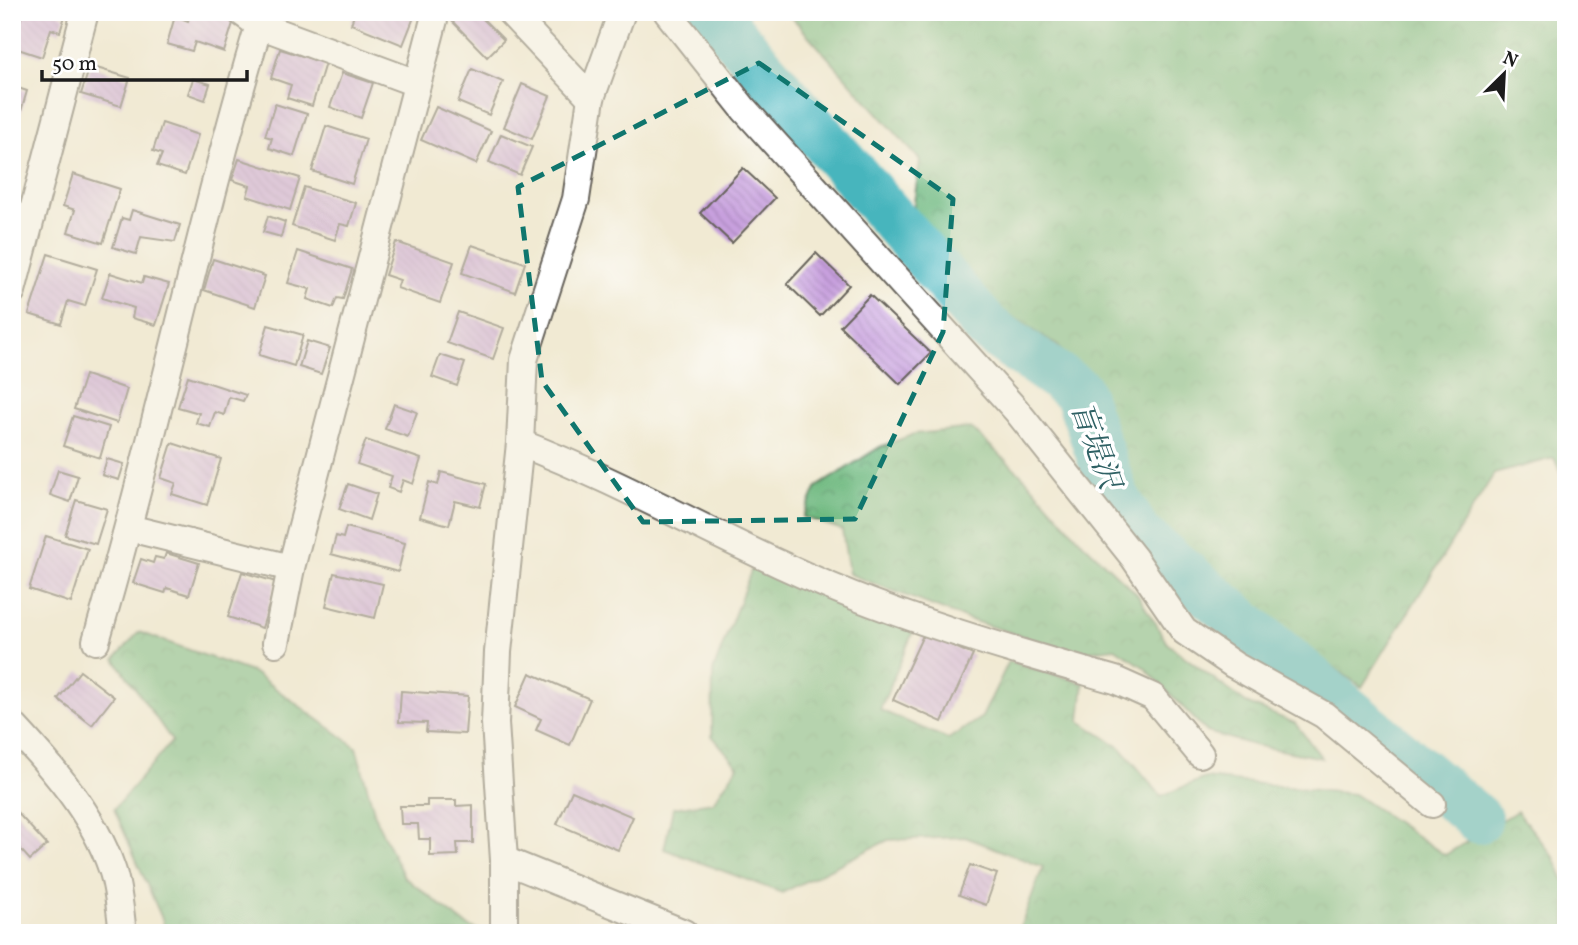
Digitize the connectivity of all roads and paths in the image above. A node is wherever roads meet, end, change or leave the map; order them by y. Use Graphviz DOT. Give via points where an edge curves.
graph roads {
  1 [pos="85,12"];
  2 [pos="436,12"];
  3 [pos="510,12"];
  4 [pos="622,12"];
  5 [pos="667,12"];
  6 [pos="250,19"];
  7 [pos="416,83"];
  8 [pos="591,98"];
  9 [pos="12,291"];
  10 [pos="520,443"];
  11 [pos="129,528"];
  12 [pos="291,568"];
  13 [pos="96,641"];
  14 [pos="276,643"];
  15 [pos="12,724"];
  16 [pos="1200,754"];
  17 [pos="1432,804"];
  18 [pos="505,860"];
  19 [pos="123,933"];
  20 [pos="504,933"];
  21 [pos="684,933"];
  1 -- 9 [label="street"];
  2 -- 7 [label="street"];
  3 -- 8 [label="street"];
  4 -- 8 [label="street"];
  5 -- 17 [label="street" via="744,109 1016,410 1134,558 1184,631 1324,715"];
  6 -- 7 [label="street"];
  6 -- 11 [label="street" via="227,139"];
  7 -- 12 [label="street"];
  8 -- 10 [label="street" via="576,199 524,360"];
  10 -- 16 [label="street" via="580,466 871,603 1115,680 1153,697"];
  10 -- 18 [label="street" via="495,723"];
  11 -- 12 [label="street"];
  11 -- 13 [label="street"];
  12 -- 14 [label="street"];
  15 -- 19 [label="street" via="90,819 113,870"];
  18 -- 20 [label="street"];
  18 -- 21 [label="street"];
}
